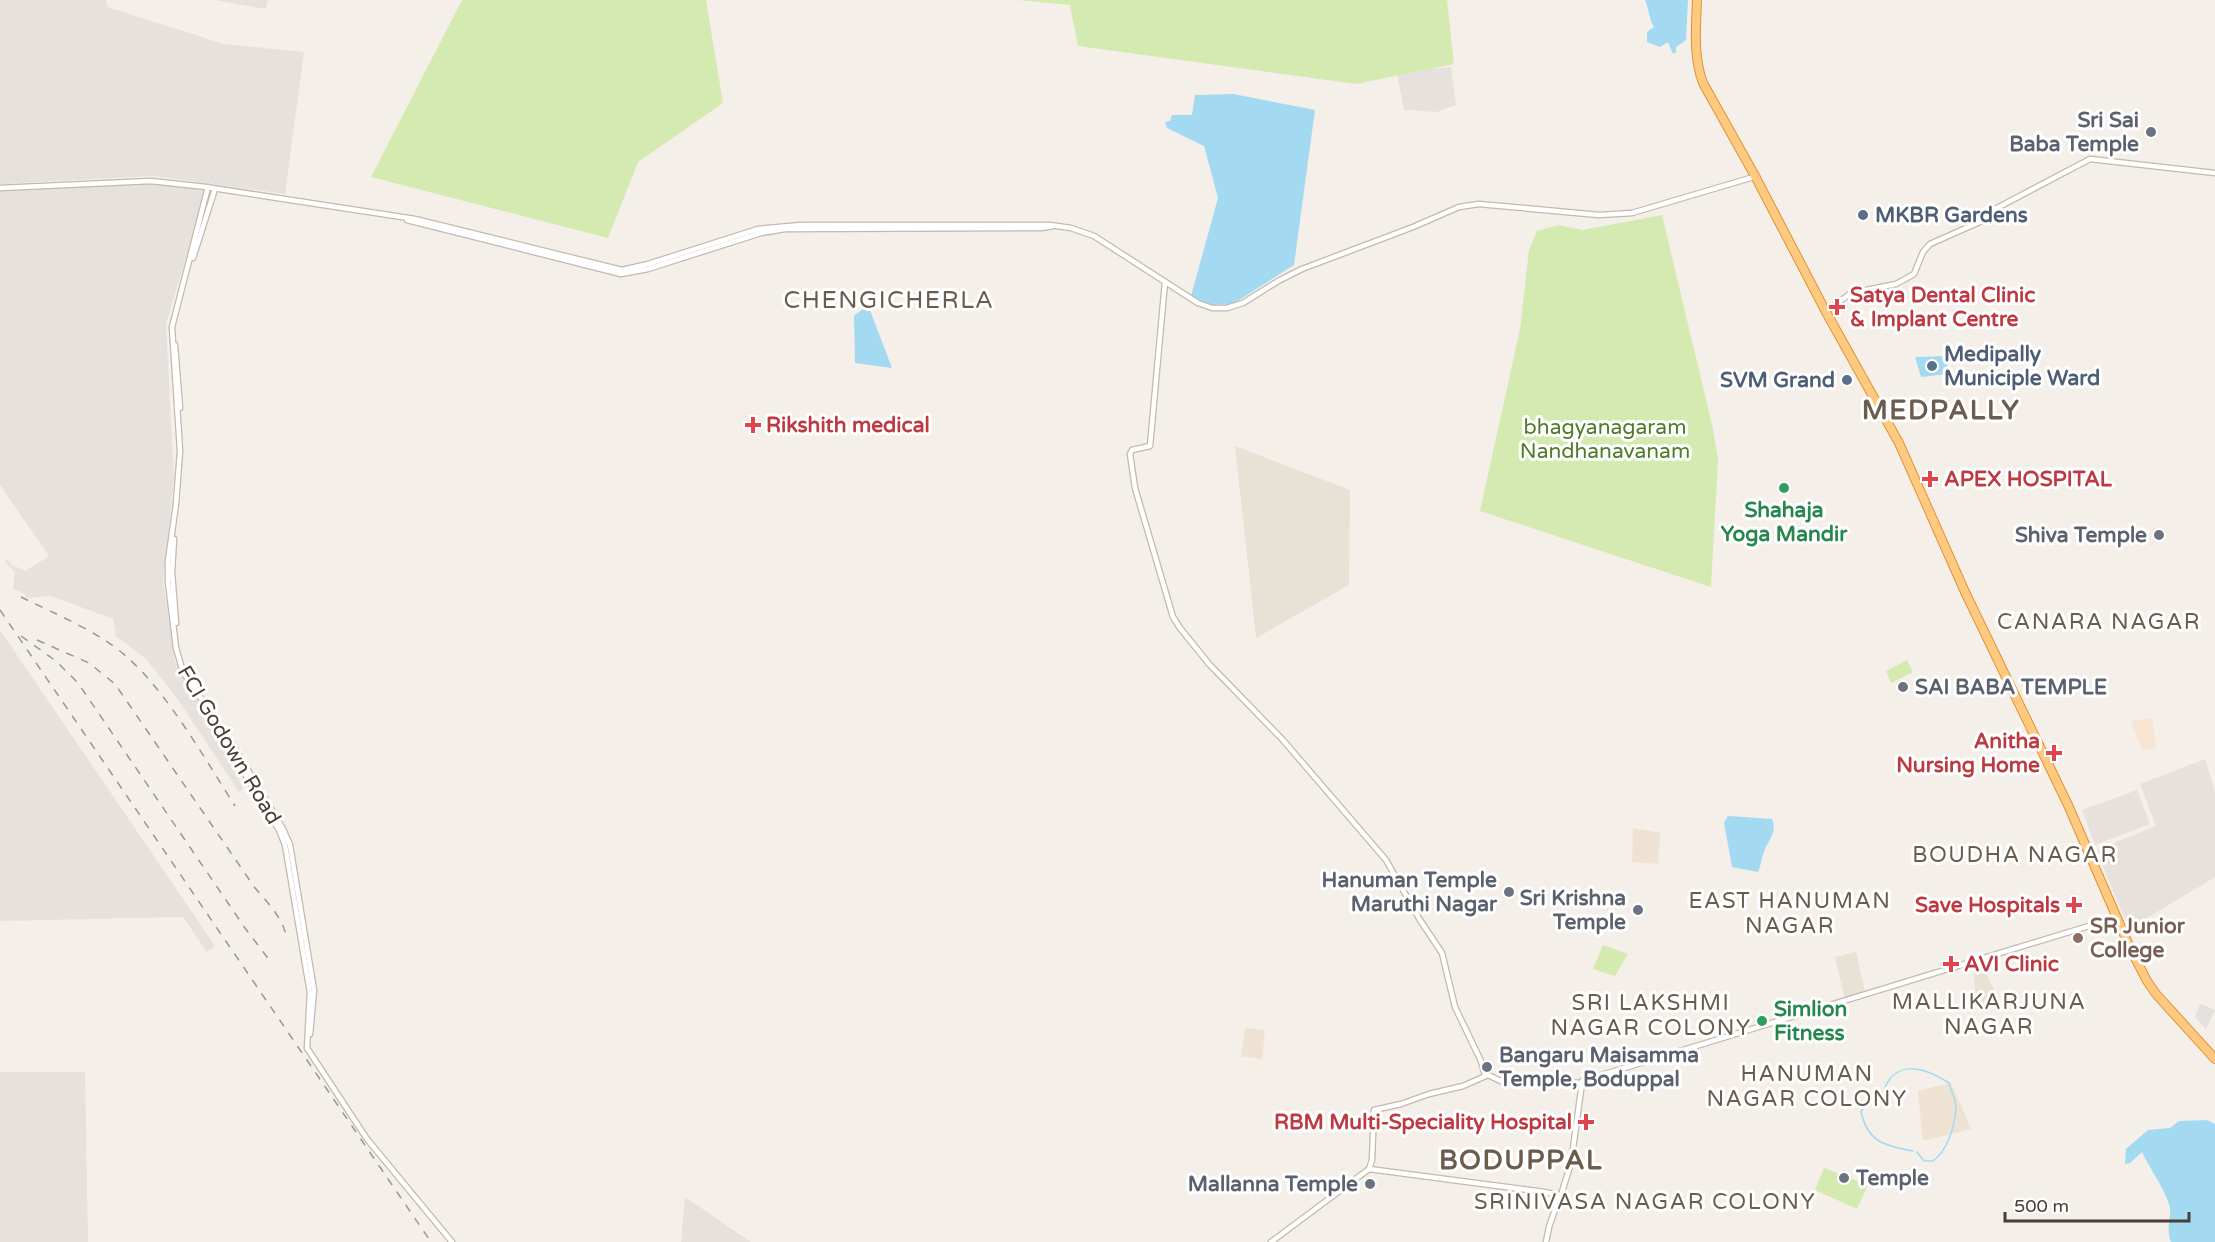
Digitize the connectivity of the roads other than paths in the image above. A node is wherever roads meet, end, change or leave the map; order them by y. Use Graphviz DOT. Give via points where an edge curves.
graph roads {
  1 [pos="1699,0"];
  2 [pos="2215,173"];
  3 [pos="1756,176"];
  4 [pos="208,187"];
  5 [pos="0,188"];
  6 [pos="215,189"];
  7 [pos="1776,214"];
  8 [pos="1165,282"];
  9 [pos="1828,310"];
  10 [pos="177,388"];
  11 [pos="1880,404"];
  12 [pos="2079,827"];
  13 [pos="2118,919"];
  14 [pos="2139,962"];
  15 [pos="2215,1054"];
  16 [pos="2215,1059"];
  17 [pos="1485,1075"];
  18 [pos="1581,1083"];
  19 [pos="1368,1170"];
  20 [pos="1560,1196"];
  21 [pos="452,1242"];
  22 [pos="1271,1242"];
  23 [pos="1546,1242"];
  1 -- 3 [label="highway" via="1695,45 1698,69"];
  2 -- 9 [label="street" via="2090,159 1995,209 1982,221 1930,244 1914,274 1896,284 1851,293"];
  3 -- 7 [label="highway"];
  3 -- 8 [label="street" via="1632,213 1599,215 1479,204 1459,207 1302,269 1227,308 1198,303"];
  4 -- 5 [label="street" via="142,181"];
  4 -- 6 [label="street"];
  4 -- 10 [label="street, FCI Godown Road" via="173,321"];
  6 -- 8 [label="street" via="415,219 622,270 768,227 1040,224 1094,236"];
  6 -- 10 [label="street, FCI Godown Road" via="176,319"];
  7 -- 9 [label="highway"];
  7 -- 11 [label="highway" via="1826,312"];
  8 -- 17 [label="street" via="1150,446 1130,454 1135,488 1173,617 1209,664 1282,740 1386,860 1441,951 1455,1007"];
  9 -- 11 [label="highway"];
  10 -- 21 [label="street, FCI Godown Road" via="180,457 170,572 177,656 283,838 300,915 310,993 307,1048 371,1142"];
  11 -- 12 [label="highway" via="1901,440 1936,525"];
  12 -- 13 [label="highway"];
  12 -- 14 [label="highway"];
  13 -- 14 [label="highway"];
  13 -- 18 [label="street"];
  14 -- 15 [label="highway"];
  14 -- 16 [label="highway" via="2156,994"];
  17 -- 18 [label="street" via="1526,1084 1546,1080"];
  17 -- 19 [label="street" via="1463,1086 1374,1110"];
  18 -- 20 [label="street" via="1571,1166"];
  19 -- 20 [label="street"];
  19 -- 22 [label="street"];
  20 -- 23 [label="street"];
}
